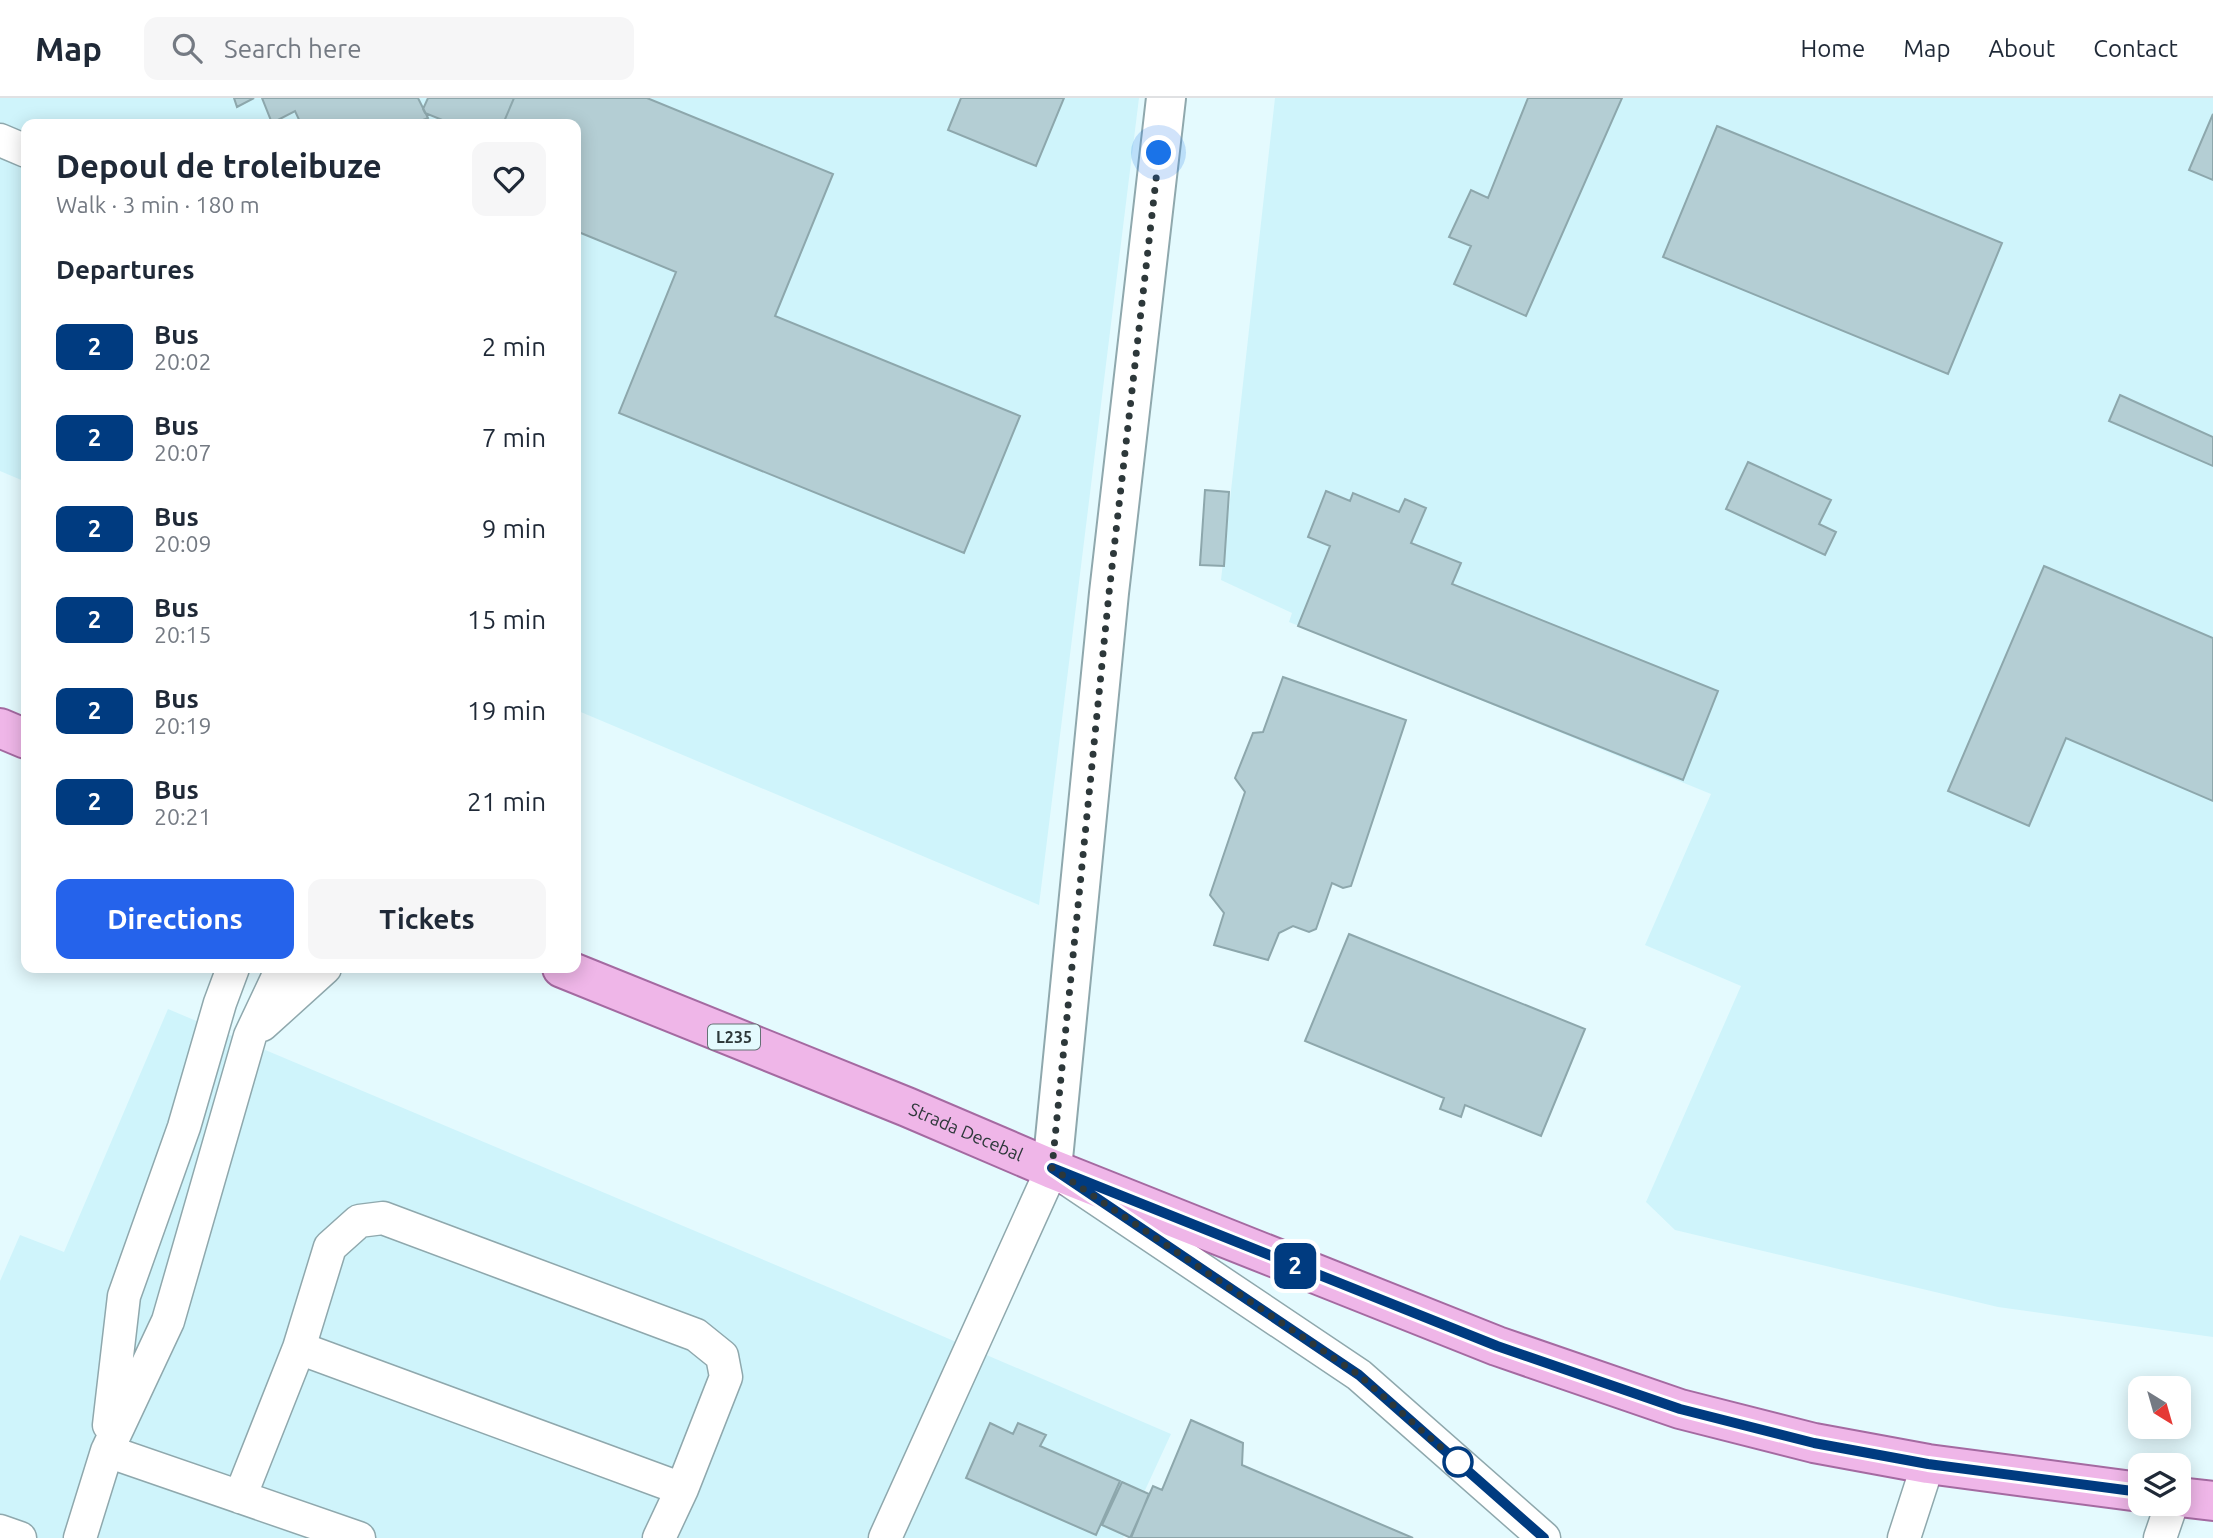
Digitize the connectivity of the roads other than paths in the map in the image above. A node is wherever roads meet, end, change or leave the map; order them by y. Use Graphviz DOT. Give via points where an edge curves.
graph roads {
  1 [pos="1166,98"];
  2 [pos="0,140"];
  3 [pos="21,149"];
  4 [pos="0,727"];
  5 [pos="21,737"];
  6 [pos="219,973"];
  7 [pos="231,973"];
  8 [pos="280,973"];
  9 [pos="319,973"];
  10 [pos="574,973"];
  11 [pos="220,1003"];
  12 [pos="250,1035"];
  13 [pos="1052,1168"];
  14 [pos="299,1349"];
  15 [pos="107,1451"];
  16 [pos="1928,1464"];
  17 [pos="682,1489"];
  18 [pos="2128,1490"];
  19 [pos="240,1497"];
  20 [pos="2191,1499"];
  21 [pos="2213,1502"];
  22 [pos="2168,1516"];
  23 [pos="0,1531"];
  24 [pos="20,1538"];
  25 [pos="80,1538"];
  26 [pos="359,1538"];
  27 [pos="659,1538"];
  28 [pos="886,1538"];
  29 [pos="1544,1538"];
  30 [pos="1904,1538"];
  31 [pos="2160,1538"];
  1 -- 13 [label="street" via="1109,593"];
  2 -- 3 [label="lane"];
  4 -- 5 [label="main road"];
  6 -- 11 [label="lane"];
  7 -- 11 [label="lane"];
  8 -- 12 [label="lane"];
  9 -- 12 [label="lane"];
  10 -- 13 [label="main road, Strada Decebal / L235"];
  11 -- 15 [label="lane" via="184,1127 124,1296"];
  12 -- 15 [label="lane" via="168,1321"];
  13 -- 16 [label="main road, Strada Decebal / L235" via="1497,1346 1680,1409 1814,1443"];
  13 -- 28 [label="lane"];
  13 -- 29 [label="lane" via="1359,1375"];
  14 -- 17 [label="lane"];
  14 -- 17 [label="lane" via="330,1247 359,1221 383,1218 696,1335 722,1356 726,1377"];
  14 -- 19 [label="lane"];
  15 -- 19 [label="lane"];
  15 -- 25 [label="lane"];
  16 -- 18 [label="main road, Strada Decebal / L235"];
  16 -- 30 [label="lane"];
  17 -- 27 [label="lane"];
  19 -- 26 [label="lane"];
  20 -- 21 [label="main road"];
  22 -- 31 [label="lane"];
  23 -- 24 [label="lane"];
}
